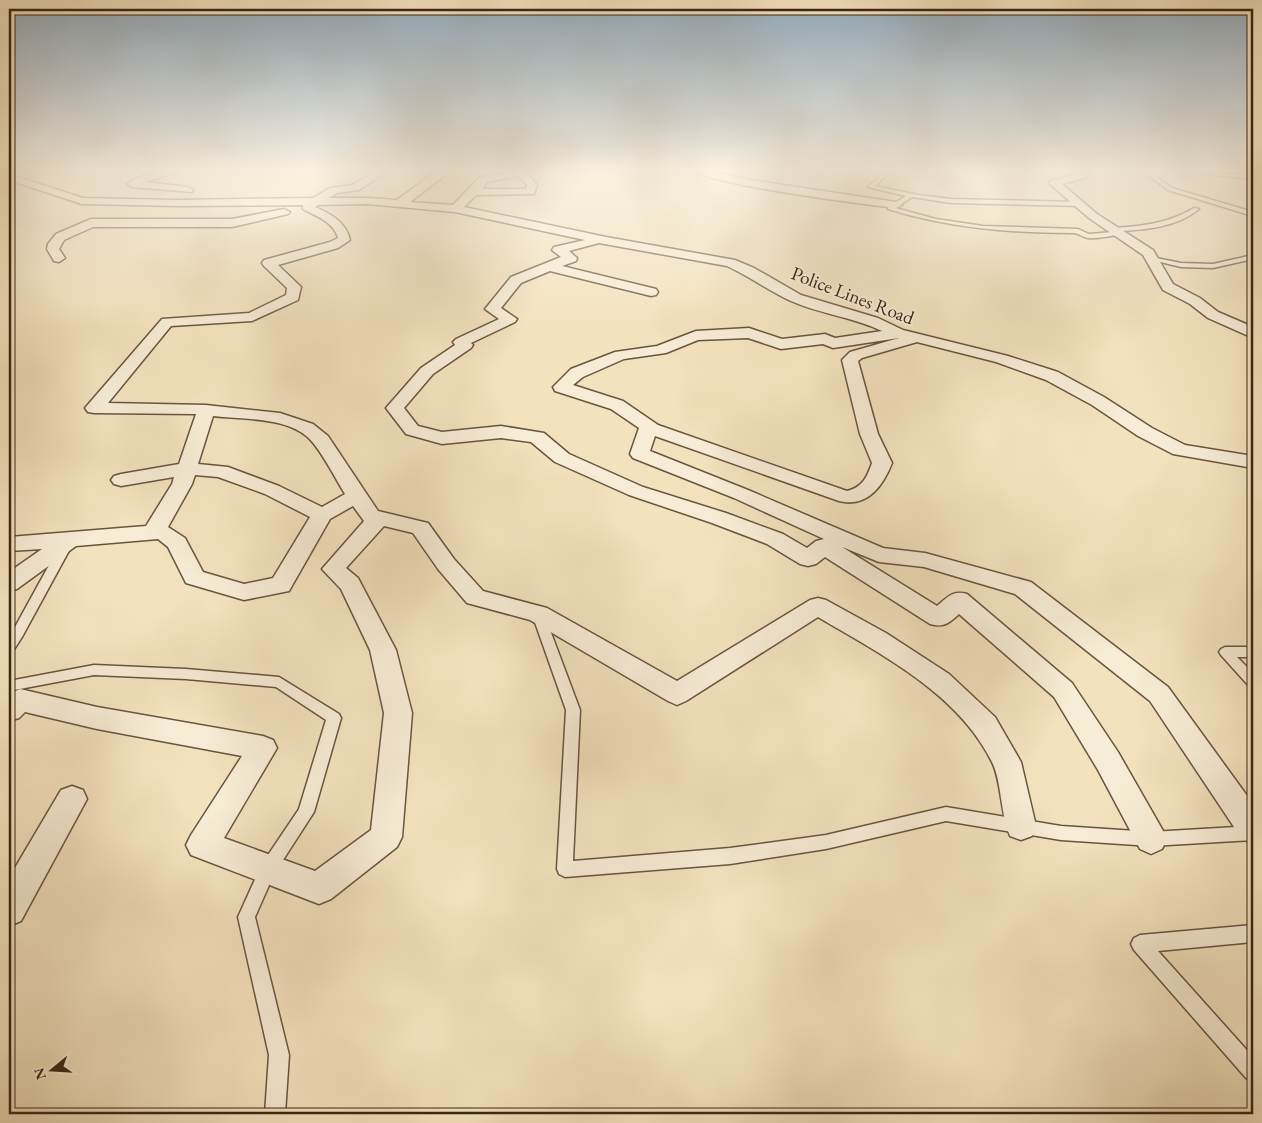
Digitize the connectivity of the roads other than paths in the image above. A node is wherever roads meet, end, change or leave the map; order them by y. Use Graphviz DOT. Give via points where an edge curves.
graph roads {
  1 [pos="234,222"];
  2 [pos="333,222"];
  3 [pos="519,222"];
  4 [pos="957,222"];
  5 [pos="1103,222"];
  6 [pos="1168,222"];
  7 [pos="92,224"];
  8 [pos="1116,232"];
  9 [pos="602,240"];
  10 [pos="1253,257"];
  11 [pos="59,258"];
  12 [pos="1151,259"];
  13 [pos="549,267"];
  14 [pos="651,292"];
  15 [pos="1253,333"];
  16 [pos="907,336"];
  17 [pos="206,410"];
  18 [pos="648,427"];
  19 [pos="1253,462"];
  20 [pos="186,469"];
  21 [pos="121,480"];
  22 [pos="356,496"];
  23 [pos="322,516"];
  24 [pos="379,518"];
  25 [pos="153,533"];
  26 [pos="69,540"];
  27 [pos="9,544"];
  28 [pos="9,583"];
  29 [pos="538,614"];
  30 [pos="9,648"];
  31 [pos="1253,652"];
  32 [pos="1253,681"];
  33 [pos="9,686"];
  34 [pos="9,710"];
  35 [pos="72,799"];
  36 [pos="1021,826"];
  37 [pos="1253,828"];
  38 [pos="1253,834"];
  39 [pos="1150,839"];
  40 [pos="268,869"];
  41 [pos="9,909"];
  42 [pos="1253,933"];
  43 [pos="1253,1071"];
  44 [pos="275,1114"];
  1 -- 7 [label="street"];
  2 -- 17 [label="street" via="344,232 344,240 334,246 269,263 294,287 293,297 252,317 167,322 94,408"];
  3 -- 9 [label="street, Police Lines Road"];
  4 -- 8 [label="lane" via="999,229 1078,231 1088,236"];
  5 -- 8 [label="street"];
  6 -- 8 [label="lane"];
  7 -- 11 [label="street" via="60,237 53,249"];
  8 -- 12 [label="street" via="1148,253"];
  9 -- 13 [label="street" via="558,250 571,258"];
  9 -- 16 [label="street, Police Lines Road" via="730,263 796,298 873,321"];
  10 -- 12 [label="lane" via="1213,266 1181,265"];
  12 -- 15 [label="street" via="1168,287 1195,301 1213,316"];
  13 -- 14 [label="street"];
  13 -- 39 [label="street" via="516,280 492,309 510,319 461,342 465,345 428,371 408,392 396,408 412,430 442,438 501,432 537,437 562,458 628,488 775,539 808,559 824,546 939,618 959,600 1063,690 1108,760"];
  16 -- 18 [label="street" via="850,360 869,434 882,463 874,484 862,494 846,497"];
  16 -- 18 [label="street" via="781,344 749,333 696,336 660,350 621,355 577,373 561,386 617,405"];
  16 -- 19 [label="street, Police Lines Road" via="1002,359 1052,376 1180,450"];
  17 -- 20 [label="street"];
  17 -- 22 [label="street" via="280,418 307,428 321,440"];
  18 -- 37 [label="street" via="640,454 879,555 925,560 1023,588 1159,694"];
  20 -- 21 [label="street"];
  20 -- 23 [label="street" via="221,471 272,490"];
  20 -- 25 [label="street" via="182,484"];
  22 -- 23 [label="street"];
  22 -- 24 [label="street" via="371,516"];
  23 -- 25 [label="street" via="281,585 244,592 194,577 177,543 162,532"];
  24 -- 29 [label="street" via="420,528 475,597"];
  24 -- 40 [label="street" via="333,569 350,584 383,650 398,712 386,837 319,888"];
  25 -- 26 [label="street"];
  26 -- 27 [label="street"];
  26 -- 28 [label="street"];
  26 -- 30 [label="lane"];
  29 -- 36 [label="street" via="677,694 818,606 940,681 985,725 1007,762"];
  29 -- 36 [label="lane" via="573,710 565,869 739,855 826,842 946,814"];
  31 -- 32 [label="lane" via="1225,652"];
  33 -- 40 [label="lane" via="94,670 280,682 334,718 306,812"];
  34 -- 40 [label="street" via="20,700 97,718 263,748 202,845"];
  35 -- 41 [label="street"];
  36 -- 39 [label="lane" via="1061,833"];
  38 -- 39 [label="lane"];
  40 -- 44 [label="lane" via="246,918 279,1056"];
  42 -- 43 [label="lane" via="1140,944"];
}
